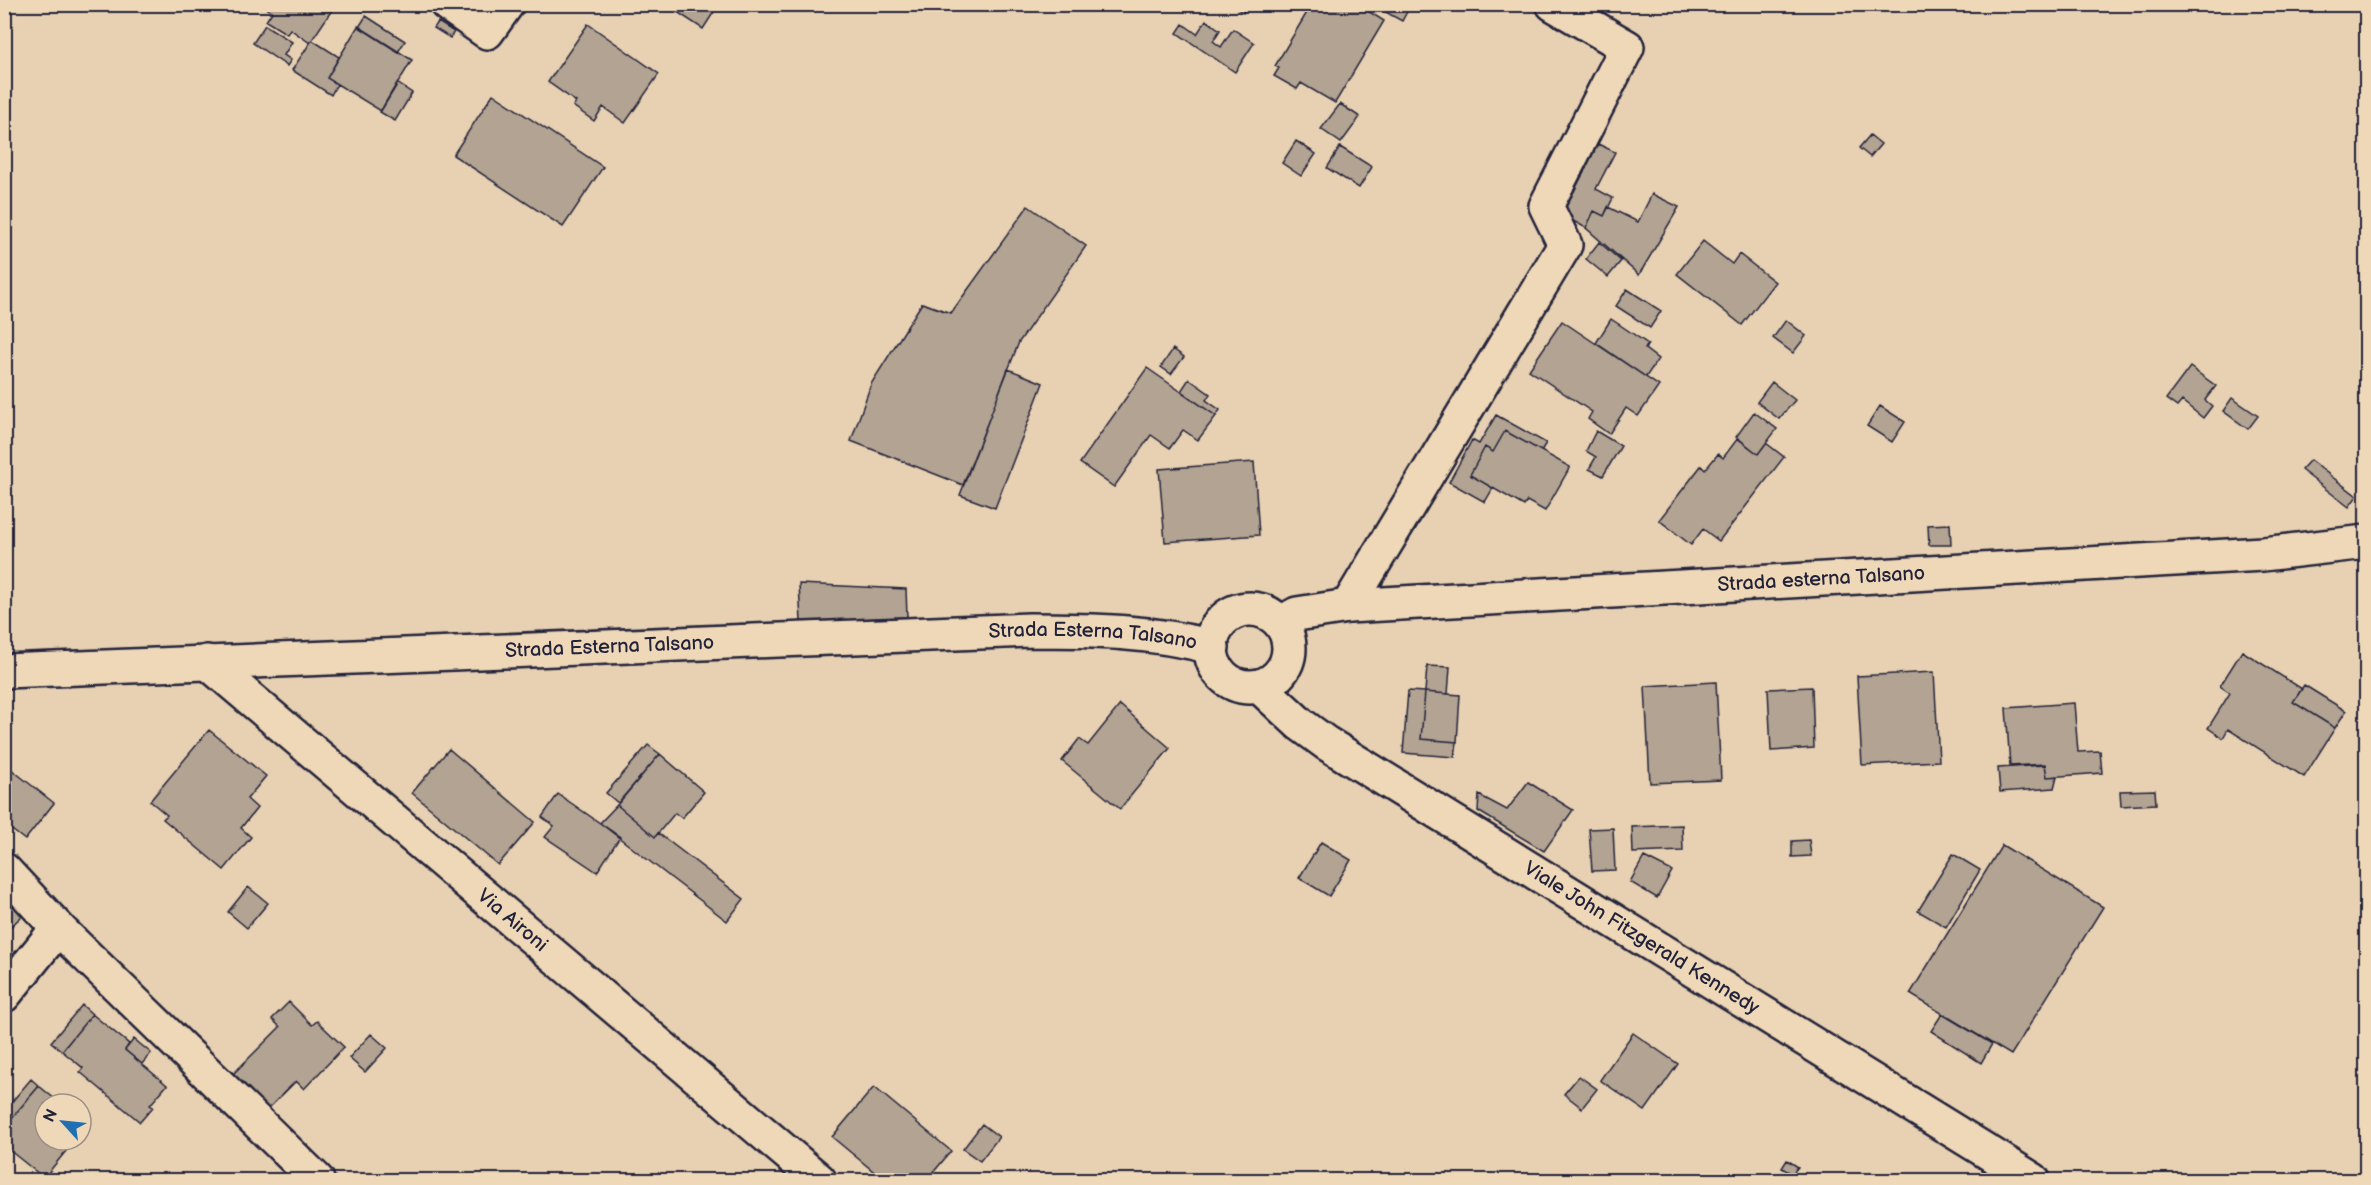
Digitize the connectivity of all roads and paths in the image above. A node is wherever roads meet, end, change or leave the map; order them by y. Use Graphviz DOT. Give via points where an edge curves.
graph roads {
  1 [pos="447,4"];
  2 [pos="507,4"];
  3 [pos="1553,4"];
  4 [pos="2367,542"];
  5 [pos="1348,606"];
  6 [pos="1281,623"];
  7 [pos="1212,647"];
  8 [pos="207,662"];
  9 [pos="4,671"];
  10 [pos="1259,686"];
  11 [pos="4,870"];
  12 [pos="58,928"];
  13 [pos="4,995"];
  14 [pos="317,1180"];
  15 [pos="819,1180"];
  16 [pos="2033,1180"];
  1 -- 2 [label="street" via="487,32"];
  3 -- 5 [label="street" via="1627,47 1546,206 1565,245"];
  4 -- 5 [label="street, Strada esterna Talsano" via="2251,554"];
  5 -- 6 [label="street, Strada esterna Talsano" via="1297,614"];
  6 -- 7 [label="street" via="1263,611 1242,609 1217,627"];
  6 -- 10 [label="street" via="1289,647 1287,660 1281,672"];
  7 -- 8 [label="street, Strada Esterna Talsano" via="1136,632 1029,630"];
  7 -- 10 [label="street" via="1213,659 1226,678 1248,687"];
  8 -- 9 [label="street, Strada Esterna Talsano"];
  8 -- 15 [label="street, Via Aironi"];
  10 -- 16 [label="street, Viale John Fitzgerald Kennedy" via="1326,743"];
  11 -- 12 [label="street"];
  12 -- 13 [label="street"];
  12 -- 14 [label="street"];
}
